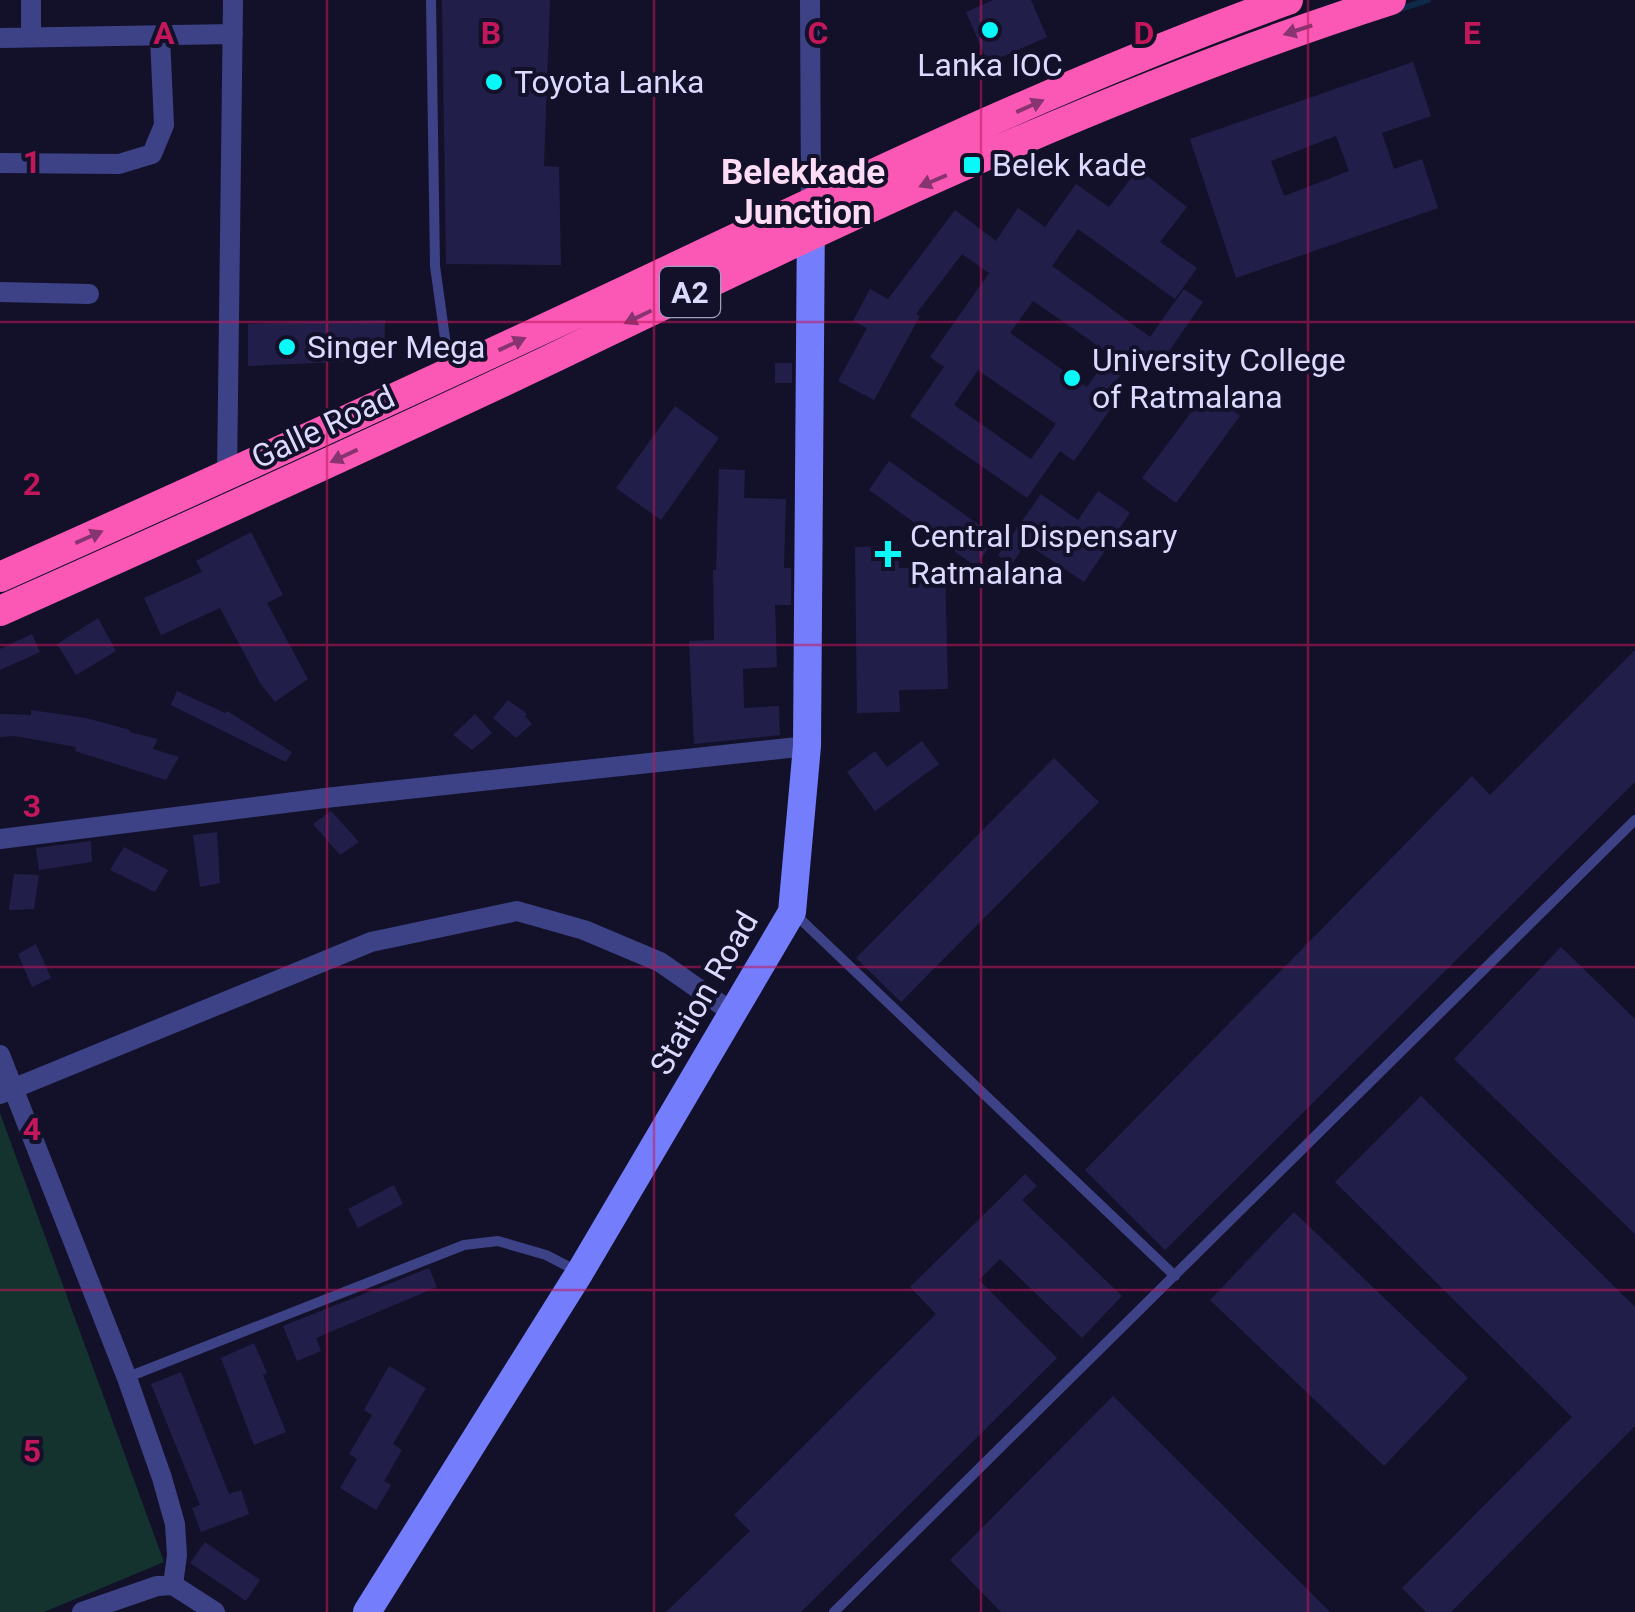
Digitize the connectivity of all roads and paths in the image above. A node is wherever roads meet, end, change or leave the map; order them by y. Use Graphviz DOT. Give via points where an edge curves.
graph roads {
  1 [pos="30,0"];
  2 [pos="233,0"];
  3 [pos="431,0"];
  4 [pos="810,0"];
  5 [pos="1288,0"];
  6 [pos="1391,0"];
  7 [pos="233,34"];
  8 [pos="160,36"];
  9 [pos="31,37"];
  10 [pos="0,38"];
  11 [pos="0,163"];
  12 [pos="812,218"];
  13 [pos="0,292"];
  14 [pos="89,294"];
  15 [pos="450,374"];
  16 [pos="226,476"];
  17 [pos="0,577"];
  18 [pos="0,611"];
  19 [pos="807,746"];
  20 [pos="1635,820"];
  21 [pos="0,839"];
  22 [pos="792,912"];
  23 [pos="733,1013"];
  24 [pos="0,1055"];
  25 [pos="6,1091"];
  26 [pos="580,1272"];
  27 [pos="1175,1276"];
  28 [pos="127,1378"];
  29 [pos="173,1585"];
  30 [pos="82,1612"];
  31 [pos="215,1612"];
  32 [pos="367,1612"];
  33 [pos="834,1612"];
  1 -- 9 [label="street"];
  2 -- 7 [label="street"];
  3 -- 15 [label="lane" via="434,266"];
  4 -- 12 [label="street"];
  12 -- 5 [label="highway, Galle Road / A2, one-way" via="1178,40"];
  6 -- 12 [label="highway, Galle Road / A2, one-way" via="1193,68"];
  7 -- 8 [label="street"];
  7 -- 16 [label="street"];
  8 -- 9 [label="street"];
  8 -- 11 [label="street" via="164,125 152,154 119,164"];
  9 -- 10 [label="street"];
  15 -- 12 [label="highway, Galle Road / A2, one-way"];
  12 -- 18 [label="highway, Galle Road / A2, one-way" via="445,409"];
  12 -- 19 [label="street, Station Road"];
  13 -- 14 [label="street"];
  15 -- 16 [label="highway, Galle Road / A2"];
  17 -- 16 [label="highway, Galle Road / A2, one-way"];
  19 -- 21 [label="street"];
  19 -- 22 [label="street, Station Road"];
  20 -- 27 [label="lane"];
  22 -- 23 [label="street, Station Road"];
  22 -- 27 [label="lane"];
  23 -- 25 [label="street" via="660,962 516,911 371,942"];
  23 -- 26 [label="street, Station Road"];
  24 -- 25 [label="street"];
  25 -- 28 [label="street"];
  26 -- 28 [label="lane" via="498,1241 464,1244"];
  26 -- 32 [label="street, Station Road"];
  27 -- 33 [label="lane"];
  28 -- 29 [label="street" via="175,1524"];
  29 -- 30 [label="street"];
  29 -- 31 [label="street"];
}
